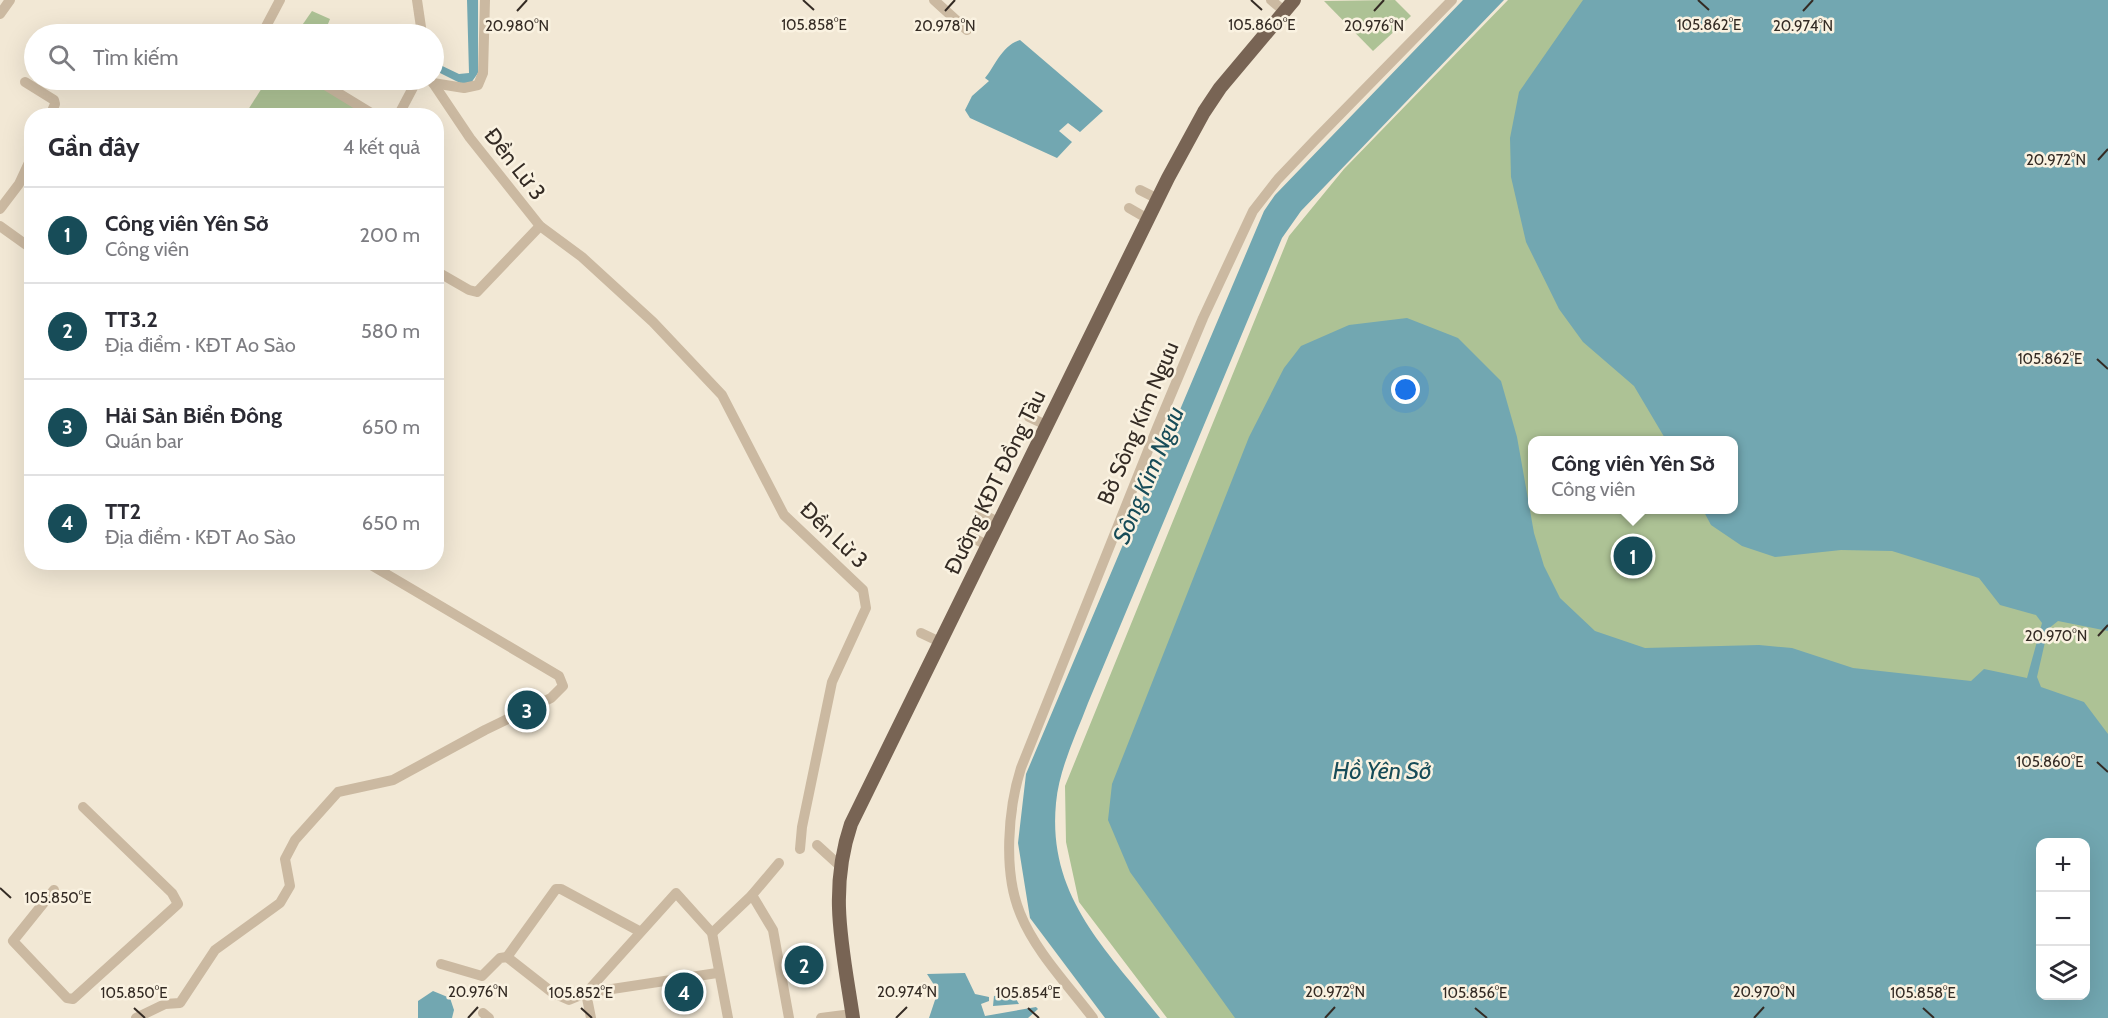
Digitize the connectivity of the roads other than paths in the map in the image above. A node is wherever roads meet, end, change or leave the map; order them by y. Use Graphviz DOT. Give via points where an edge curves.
graph roads {
  1 [pos="10,0"];
  2 [pos="280,0"];
  3 [pos="417,0"];
  4 [pos="485,0"];
  5 [pos="1271,0"];
  6 [pos="1294,0"];
  7 [pos="1452,0"];
  8 [pos="939,2"];
  9 [pos="1284,11"];
  10 [pos="0,14"];
  11 [pos="267,24"];
  12 [pos="421,24"];
  13 [pos="967,30"];
  14 [pos="444,84"];
  15 [pos="39,90"];
  16 [pos="333,90"];
  17 [pos="412,90"];
  18 [pos="438,90"];
  19 [pos="53,108"];
  20 [pos="363,108"];
  21 [pos="402,108"];
  22 [pos="24,173"];
  23 [pos="1140,190"];
  24 [pos="1158,199"];
  25 [pos="1130,208"];
  26 [pos="0,209"];
  27 [pos="1149,219"];
  28 [pos="0,226"];
  29 [pos="540,226"];
  30 [pos="24,243"];
  31 [pos="444,276"];
  32 [pos="1029,417"];
  33 [pos="1046,425"];
  34 [pos="980,513"];
  35 [pos="998,522"];
  36 [pos="969,536"];
  37 [pos="987,545"];
  38 [pos="380,570"];
  39 [pos="921,633"];
  40 [pos="940,642"];
  41 [pos="83,807"];
  42 [pos="817,845"];
  43 [pos="800,849"];
  44 [pos="779,863"];
  45 [pos="839,865"];
  46 [pos="54,890"];
  47 [pos="752,895"];
  48 [pos="639,931"];
  49 [pos="712,933"];
  50 [pos="507,957"];
  51 [pos="441,964"];
  52 [pos="717,973"];
  53 [pos="586,993"];
  54 [pos="853,1016"];
  55 [pos="136,1018"];
  56 [pos="591,1018"];
  57 [pos="728,1018"];
  58 [pos="789,1018"];
  59 [pos="821,1018"];
  60 [pos="1093,1018"];
  1 -- 10 [label="street"];
  2 -- 11 [label="street"];
  3 -- 12 [label="street"];
  4 -- 14 [label="street" via="483,73 478,85 464,88"];
  5 -- 9 [label="street"];
  6 -- 9 [label="main road, Đường KĐT Đồng Tàu"];
  7 -- 60 [label="street, Bờ Sông Kim Ngưu" via="1278,179 1253,211 1157,428 1021,768 1010,820 1011,865 1020,912 1042,952"];
  8 -- 13 [label="street"];
  9 -- 24 [label="main road, Đường KĐT Đồng Tàu" via="1246,54 1204,112"];
  15 -- 19 [label="street" via="54,99"];
  16 -- 20 [label="street"];
  17 -- 21 [label="street"];
  18 -- 29 [label="street, Đền Lừ 3" via="470,138"];
  22 -- 26 [label="street"];
  23 -- 24 [label="street"];
  24 -- 27 [label="main road, Đường KĐT Đồng Tàu"];
  25 -- 27 [label="street"];
  27 -- 33 [label="main road, Đường KĐT Đồng Tàu"];
  28 -- 30 [label="street"];
  29 -- 31 [label="street" via="477,292"];
  29 -- 43 [label="street, Đền Lừ 3" via="582,257 653,321 722,394 784,515 863,590 866,608 832,682"];
  32 -- 33 [label="street"];
  33 -- 35 [label="main road, Đường KĐT Đồng Tàu"];
  34 -- 35 [label="street"];
  35 -- 37 [label="main road, Đường KĐT Đồng Tàu"];
  36 -- 37 [label="street"];
  37 -- 40 [label="main road, Đường KĐT Đồng Tàu"];
  38 -- 55 [label="street" via="560,676 563,686 535,707 393,780 338,792 295,840 285,859 290,886 280,903 215,950 180,1003 165,1004"];
  39 -- 40 [label="street"];
  40 -- 45 [label="main road, Đường KĐT Đồng Tàu" via="851,824"];
  41 -- 46 [label="street" via="172,893 178,904 74,999 67,998 13,941"];
  42 -- 45 [label="street"];
  44 -- 47 [label="street"];
  45 -- 54 [label="main road, Đường KĐT Đồng Tàu" via="840,933"];
  47 -- 49 [label="street"];
  47 -- 58 [label="street" via="773,930"];
  48 -- 49 [label="street" via="676,893"];
  48 -- 50 [label="street" via="556,889"];
  48 -- 53 [label="street"];
  49 -- 52 [label="street"];
  50 -- 51 [label="street" via="500,958 482,976"];
  50 -- 53 [label="street" via="553,993 569,1000"];
  52 -- 53 [label="street"];
  52 -- 57 [label="street"];
  53 -- 56 [label="street"];
  54 -- 59 [label="street"];
}
